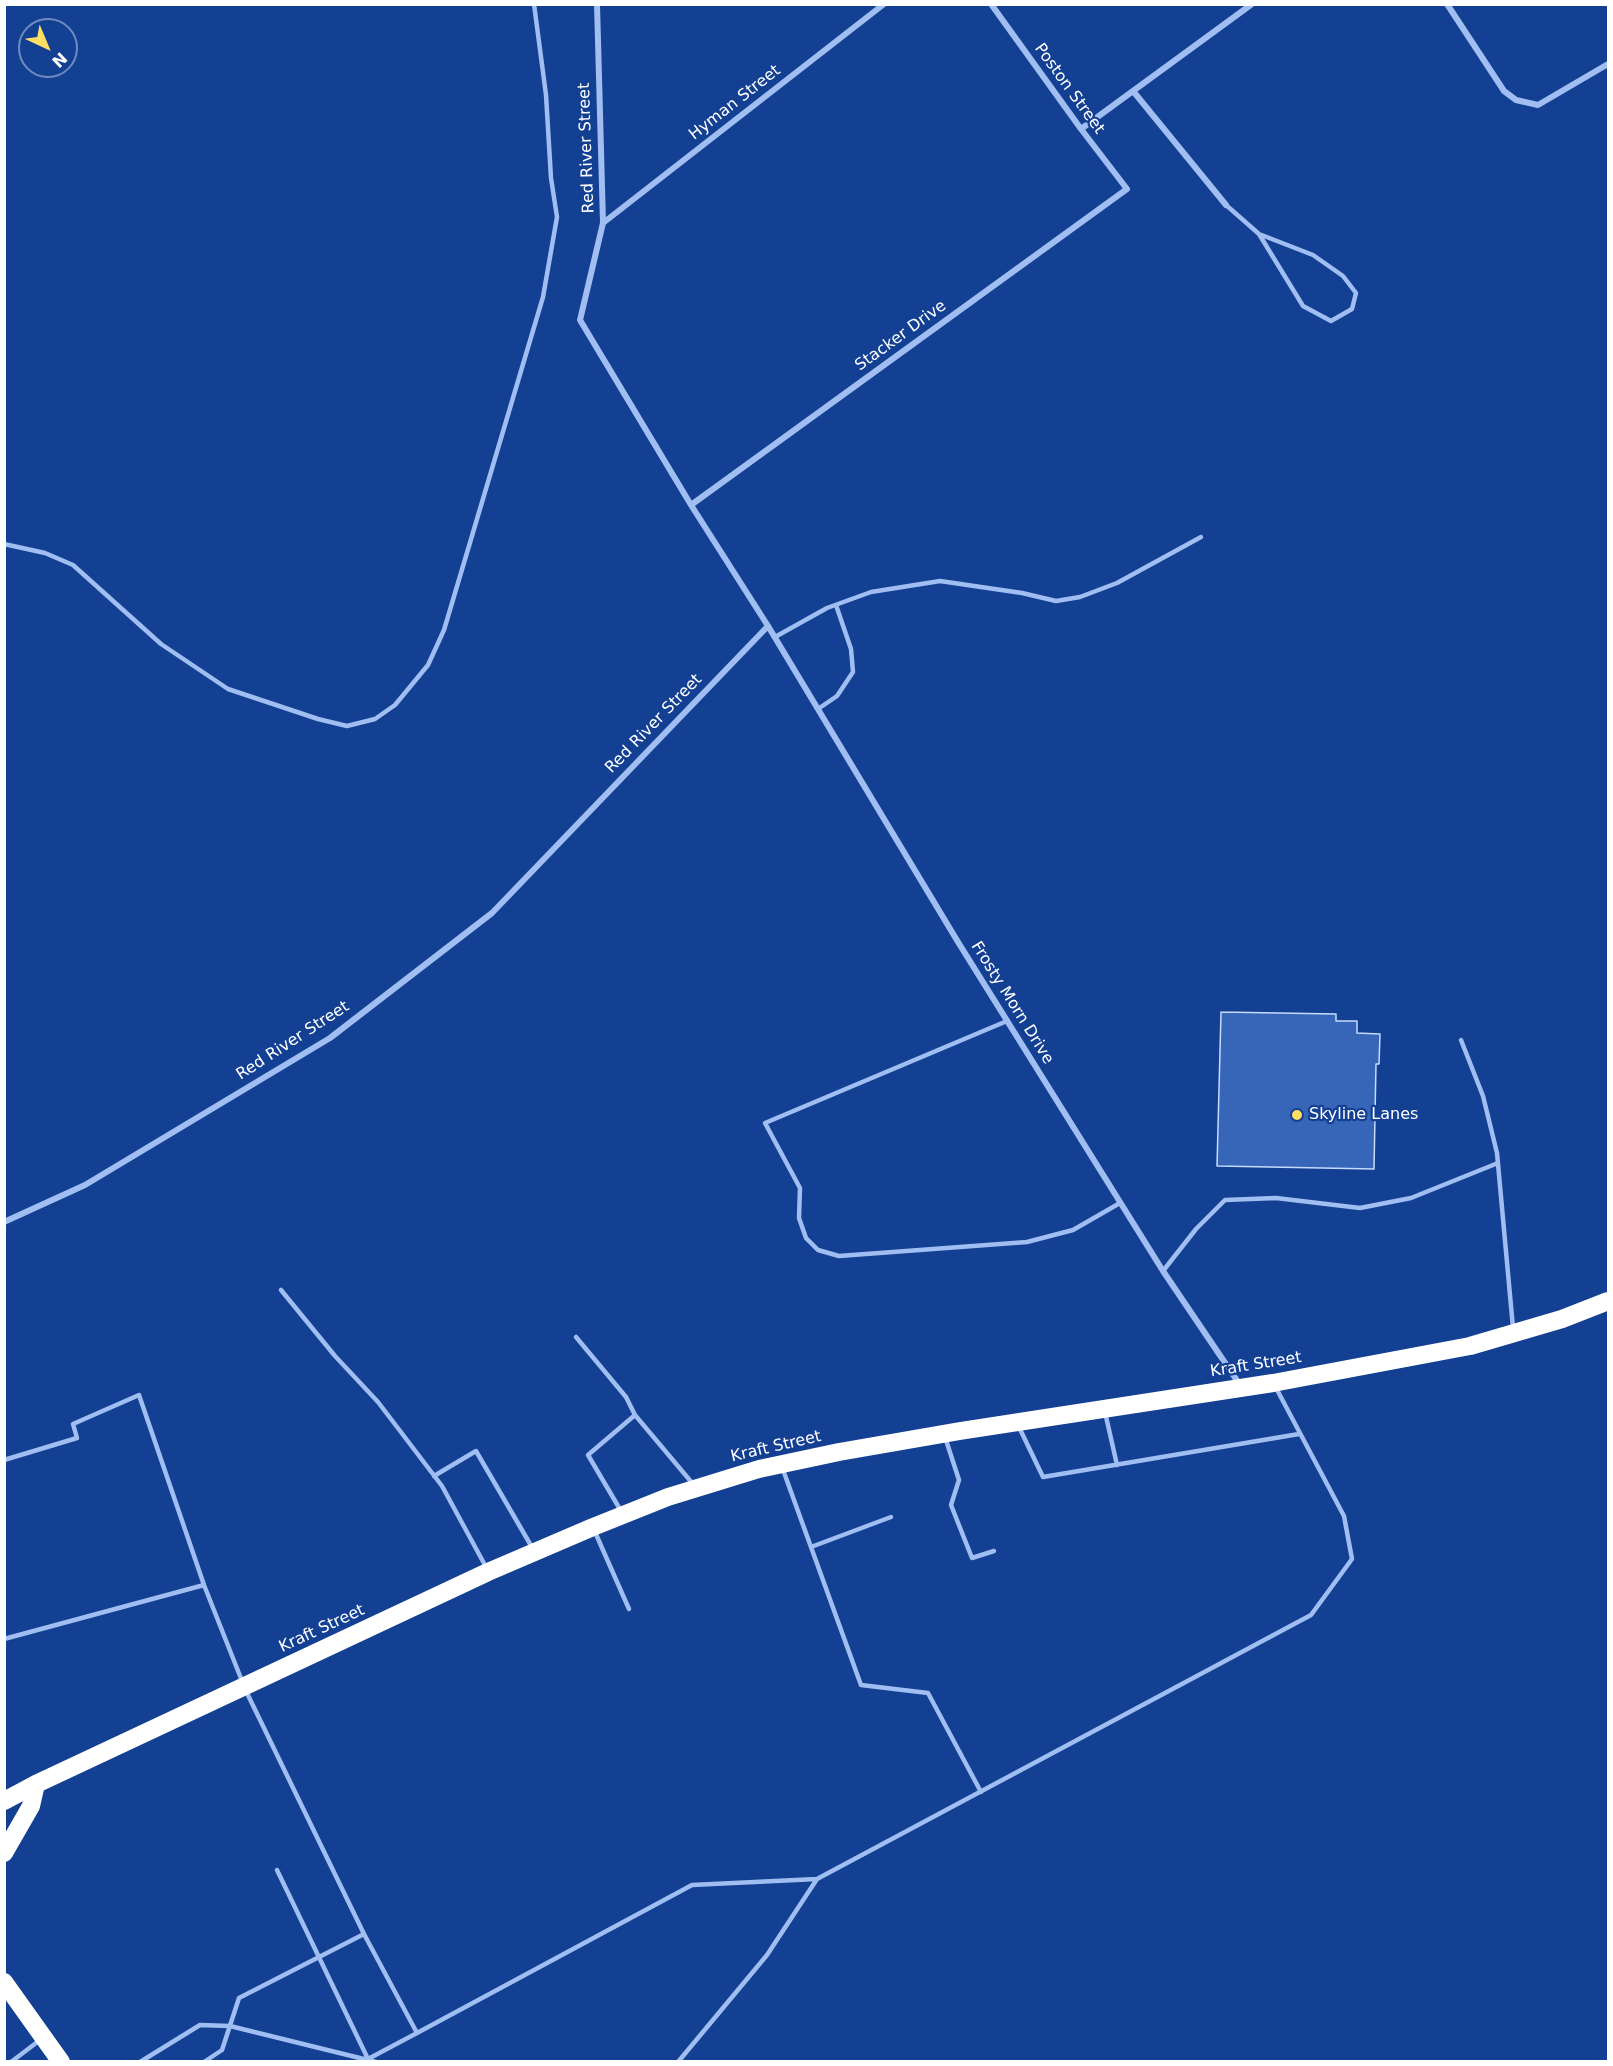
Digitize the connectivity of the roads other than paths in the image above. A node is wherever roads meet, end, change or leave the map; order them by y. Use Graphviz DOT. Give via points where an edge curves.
graph roads {
  1 [pos="534,4"];
  2 [pos="597,4"];
  3 [pos="884,4"];
  4 [pos="991,4"];
  5 [pos="1252,4"];
  6 [pos="1447,4"];
  7 [pos="1608,64"];
  8 [pos="1133,91"];
  9 [pos="1081,129"];
  10 [pos="1127,189"];
  11 [pos="1226,205"];
  12 [pos="603,223"];
  13 [pos="1259,234"];
  14 [pos="691,505"];
  15 [pos="1201,537"];
  16 [pos="4,544"];
  17 [pos="836,605"];
  18 [pos="768,626"];
  19 [pos="775,637"];
  20 [pos="818,709"];
  21 [pos="1007,1021"];
  22 [pos="1461,1040"];
  23 [pos="1498,1163"];
  24 [pos="1120,1203"];
  25 [pos="4,1222"];
  26 [pos="1163,1271"];
  27 [pos="281,1290"];
  28 [pos="1608,1301"];
  29 [pos="1513,1334"];
  30 [pos="576,1337"];
  31 [pos="1273,1383"];
  32 [pos="1242,1388"];
  33 [pos="1104,1409"];
  34 [pos="635,1415"];
  35 [pos="1016,1423"];
  36 [pos="945,1434"];
  37 [pos="1299,1434"];
  38 [pos="4,1460"];
  39 [pos="781,1465"];
  40 [pos="1117,1465"];
  41 [pos="434,1476"];
  42 [pos="697,1488"];
  43 [pos="623,1515"];
  44 [pos="891,1517"];
  45 [pos="593,1527"];
  46 [pos="811,1547"];
  47 [pos="535,1551"];
  48 [pos="994,1551"];
  49 [pos="488,1572"];
  50 [pos="204,1585"];
  51 [pos="629,1609"];
  52 [pos="4,1639"];
  53 [pos="244,1687"];
  54 [pos="36,1784"];
  55 [pos="4,1786"];
  56 [pos="981,1792"];
  57 [pos="4,1801"];
  58 [pos="4,1852"];
  59 [pos="277,1870"];
  60 [pos="817,1878"];
  61 [pos="364,1934"];
  62 [pos="319,1956"];
  63 [pos="4,1982"];
  64 [pos="230,2026"];
  65 [pos="417,2033"];
  66 [pos="44,2037"];
  67 [pos="368,2059"];
  68 [pos="11,2061"];
  69 [pos="61,2061"];
  70 [pos="140,2061"];
  71 [pos="204,2061"];
  72 [pos="376,2061"];
  73 [pos="678,2061"];
  1 -- 16 [label="lane" via="557,217 543,297 444,630 428,665 395,705 375,719 347,726 228,689 161,644 73,565 45,553"];
  2 -- 12 [label="street, Red River Street"];
  3 -- 12 [label="street, Hyman Street"];
  4 -- 9 [label="street, Poston Street"];
  5 -- 8 [label="street"];
  6 -- 7 [label="street" via="1504,91 1516,100 1538,105"];
  8 -- 9 [label="street"];
  8 -- 11 [label="street"];
  9 -- 10 [label="street, Poston Street"];
  10 -- 14 [label="street, Stacker Drive"];
  11 -- 13 [label="lane"];
  12 -- 14 [label="street, Red River Street" via="580,320"];
  13 -- 13 [label="lane" via="1313,255 1343,276 1356,293 1352,309 1331,321 1303,306"];
  14 -- 18 [label="street, Red River Street"];
  15 -- 17 [label="lane" via="1117,583 1080,597 1056,601 940,581 871,592"];
  17 -- 19 [label="lane"];
  17 -- 20 [label="lane" via="851,649 853,672 837,696"];
  18 -- 19 [label="street, Frosty Morn Drive"];
  18 -- 25 [label="street, Red River Street" via="492,913 330,1038 85,1185"];
  19 -- 20 [label="street, Frosty Morn Drive"];
  20 -- 21 [label="street, Frosty Morn Drive"];
  21 -- 24 [label="street, Frosty Morn Drive"];
  21 -- 24 [label="lane" via="765,1123 800,1188 800,1218 806,1238 818,1250 839,1256 1027,1242 1073,1230"];
  22 -- 23 [label="lane" via="1483,1096"];
  23 -- 26 [label="lane" via="1411,1198 1360,1208 1275,1198 1225,1200"];
  23 -- 29 [label="lane"];
  24 -- 26 [label="street, Frosty Morn Drive"];
  26 -- 32 [label="street, Frosty Morn Drive"];
  27 -- 41 [label="lane" via="378,1402"];
  28 -- 29 [label="highway, Kraft Street"];
  29 -- 31 [label="highway, Kraft Street" via="1470,1346"];
  30 -- 34 [label="lane" via="626,1397"];
  31 -- 32 [label="highway, Kraft Street"];
  31 -- 37 [label="lane"];
  32 -- 33 [label="highway, Kraft Street"];
  33 -- 35 [label="highway, Kraft Street"];
  33 -- 40 [label="lane"];
  34 -- 42 [label="lane"];
  34 -- 43 [label="lane" via="588,1455"];
  35 -- 36 [label="highway, Kraft Street"];
  35 -- 40 [label="lane" via="1043,1477"];
  36 -- 39 [label="highway, Kraft Street"];
  36 -- 48 [label="lane" via="959,1480 951,1505 972,1558"];
  37 -- 40 [label="lane"];
  37 -- 56 [label="lane" via="1344,1516 1352,1559 1311,1616"];
  38 -- 50 [label="lane" via="77,1438 73,1424 139,1395"];
  39 -- 42 [label="highway, Kraft Street"];
  39 -- 46 [label="lane"];
  41 -- 47 [label="lane" via="476,1451"];
  41 -- 49 [label="lane"];
  42 -- 43 [label="highway, Kraft Street"];
  43 -- 45 [label="highway, Kraft Street"];
  44 -- 46 [label="lane"];
  45 -- 47 [label="highway, Kraft Street"];
  45 -- 51 [label="lane"];
  46 -- 56 [label="lane" via="861,1685 928,1693"];
  47 -- 49 [label="highway, Kraft Street"];
  49 -- 53 [label="highway, Kraft Street"];
  50 -- 52 [label="lane"];
  50 -- 53 [label="lane"];
  53 -- 54 [label="highway, Kraft Street"];
  53 -- 61 [label="lane"];
  54 -- 55 [label="highway"];
  54 -- 57 [label="highway, Kraft Street"];
  54 -- 58 [label="highway" via="31,1806"];
  56 -- 60 [label="lane"];
  59 -- 62 [label="lane"];
  60 -- 65 [label="lane" via="692,1885"];
  60 -- 73 [label="lane" via="767,1955"];
  61 -- 62 [label="lane"];
  61 -- 65 [label="lane"];
  62 -- 64 [label="lane" via="239,1998"];
  62 -- 67 [label="lane"];
  63 -- 66 [label="highway"];
  64 -- 67 [label="lane"];
  64 -- 70 [label="lane" via="200,2025"];
  64 -- 71 [label="lane" via="222,2050"];
  65 -- 67 [label="lane"];
  66 -- 68 [label="lane"];
  66 -- 69 [label="highway"];
  67 -- 72 [label="lane"];
}
